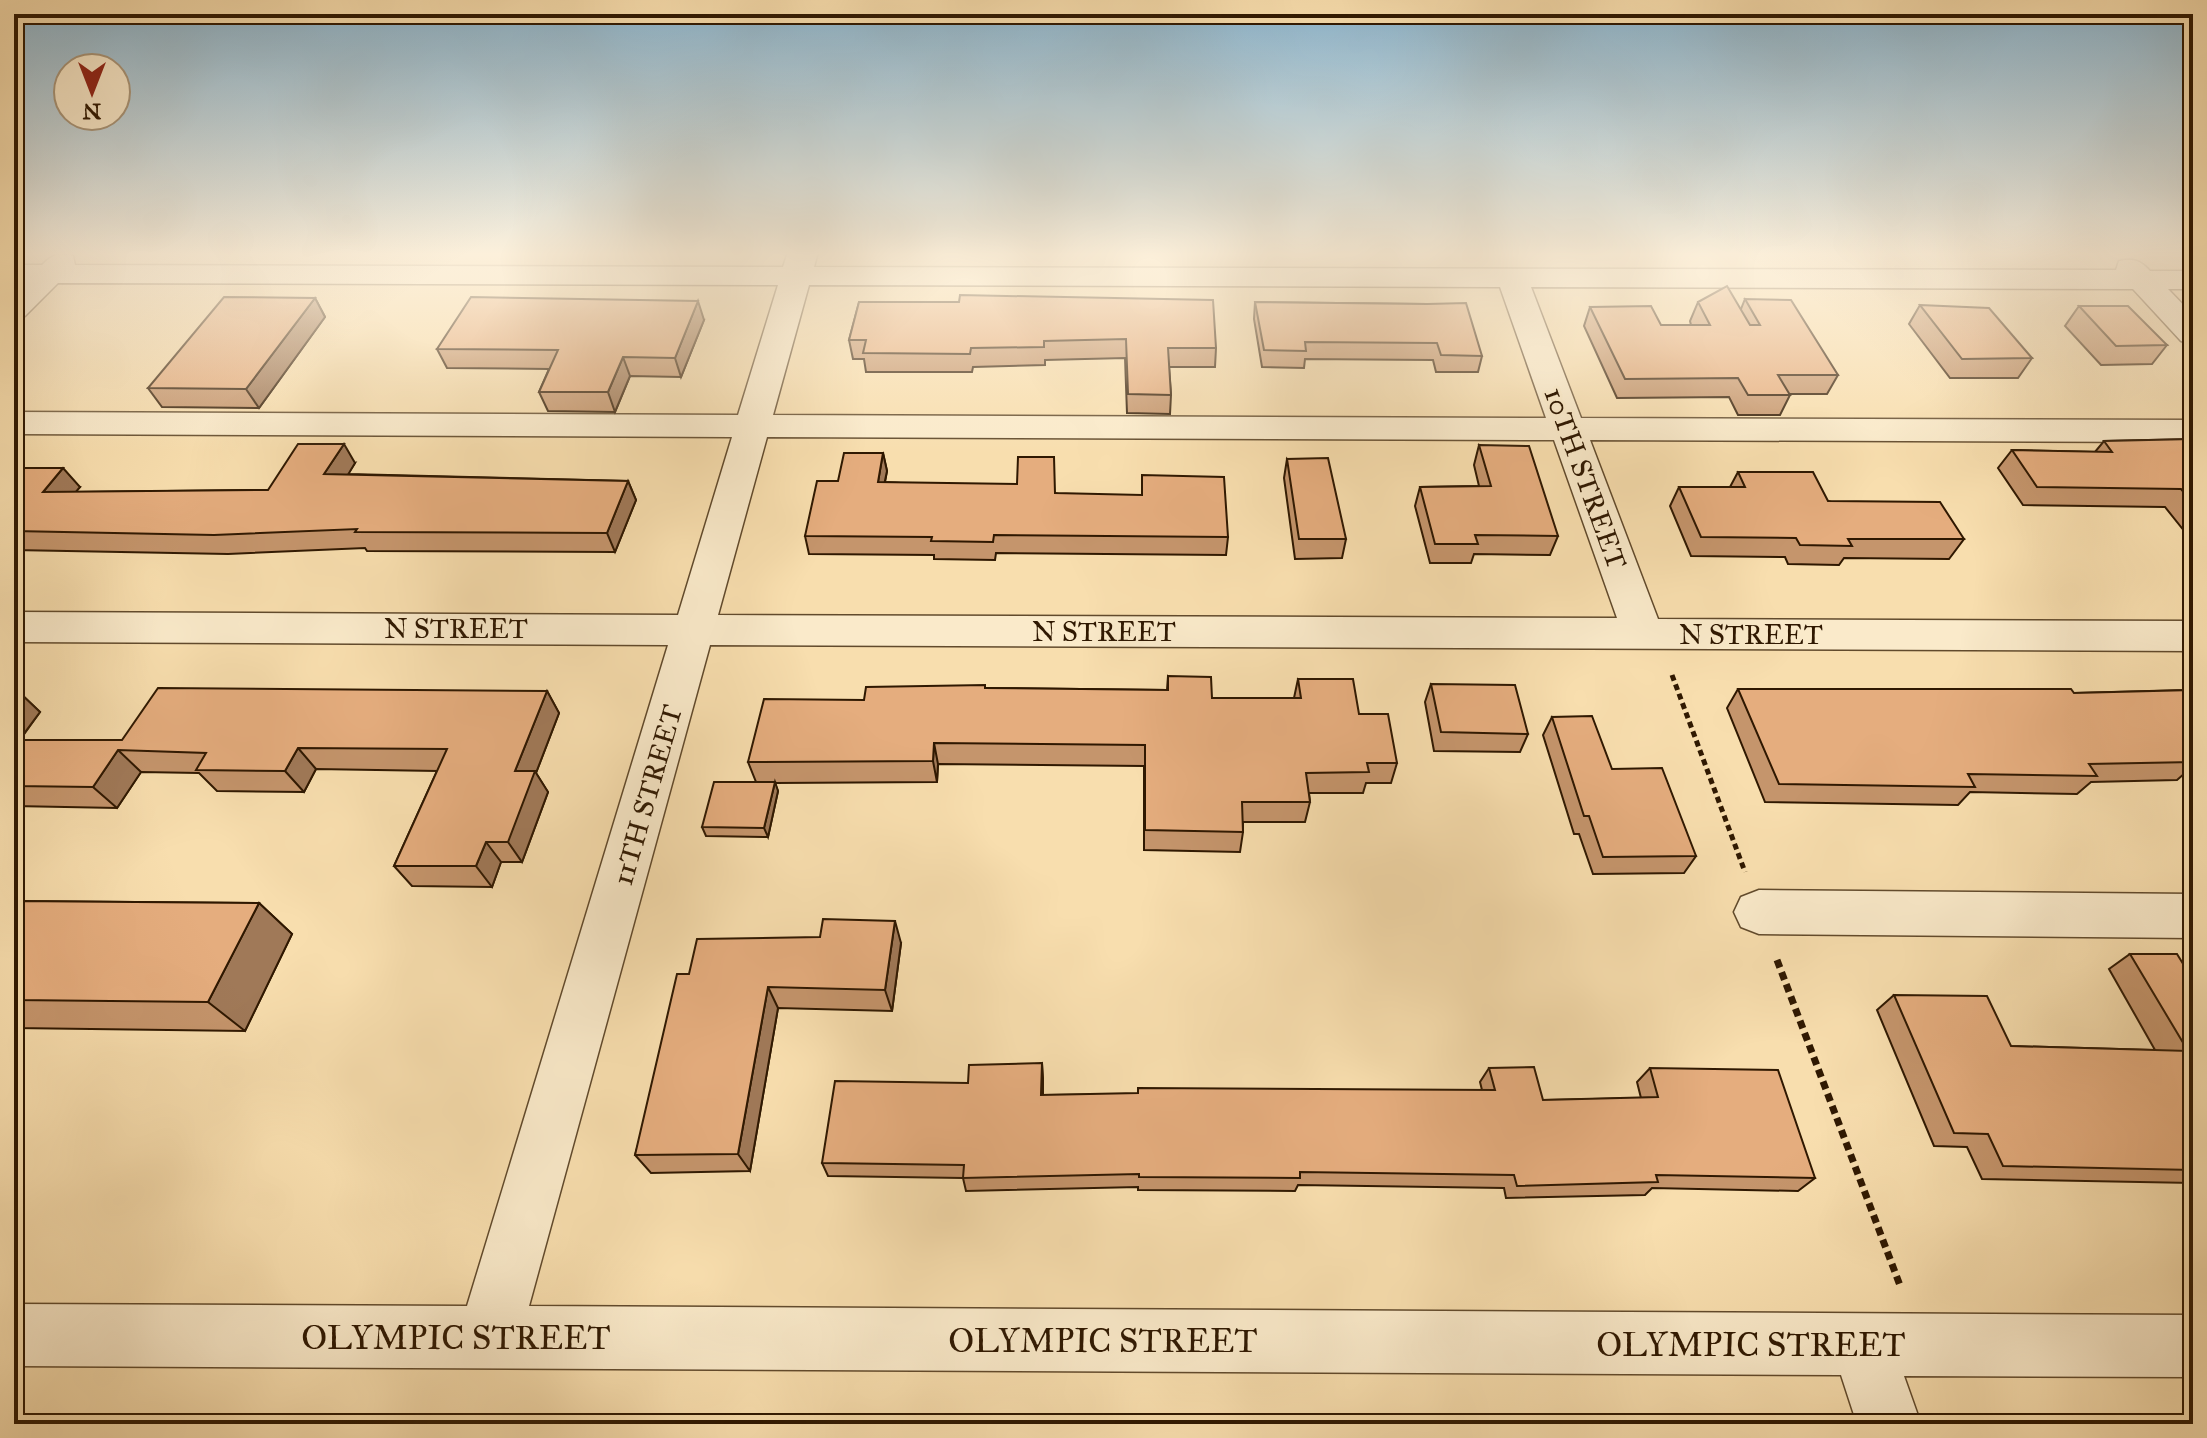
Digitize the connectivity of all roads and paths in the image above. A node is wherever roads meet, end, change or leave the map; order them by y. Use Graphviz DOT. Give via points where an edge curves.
graph roads {
  1 [pos="785,319"];
  2 [pos="1527,319"];
  3 [pos="2179,319"];
  4 [pos="2193,334"];
  5 [pos="14,423"];
  6 [pos="755,426"];
  7 [pos="1567,429"];
  8 [pos="2193,431"];
  9 [pos="14,627"];
  10 [pos="695,629"];
  11 [pos="1650,634"];
  12 [pos="2193,636"];
  13 [pos="1759,912"];
  14 [pos="2193,916"];
  15 [pos="14,1335"];
  16 [pos="489,1337"];
  17 [pos="1862,1345"];
  18 [pos="1922,1345"];
  19 [pos="2193,1346"];
  20 [pos="1889,1424"];
  1 -- 6 [label="street, 11TH STREET"];
  2 -- 7 [label="street, 10TH STREET"];
  3 -- 4 [label="street"];
  5 -- 6 [label="street"];
  6 -- 7 [label="street"];
  6 -- 10 [label="street, 11TH STREET"];
  7 -- 8 [label="street"];
  7 -- 11 [label="street, 10TH STREET"];
  9 -- 10 [label="street, N STREET"];
  10 -- 11 [label="street, N STREET"];
  10 -- 16 [label="street, 11TH STREET"];
  11 -- 12 [label="street, N STREET"];
  11 -- 13 [label="path"];
  13 -- 14 [label="street"];
  13 -- 18 [label="path"];
  15 -- 16 [label="street, OLYMPIC STREET"];
  16 -- 17 [label="street, OLYMPIC STREET"];
  17 -- 18 [label="street, OLYMPIC STREET"];
  17 -- 20 [label="street"];
  18 -- 19 [label="street, OLYMPIC STREET"];
}
